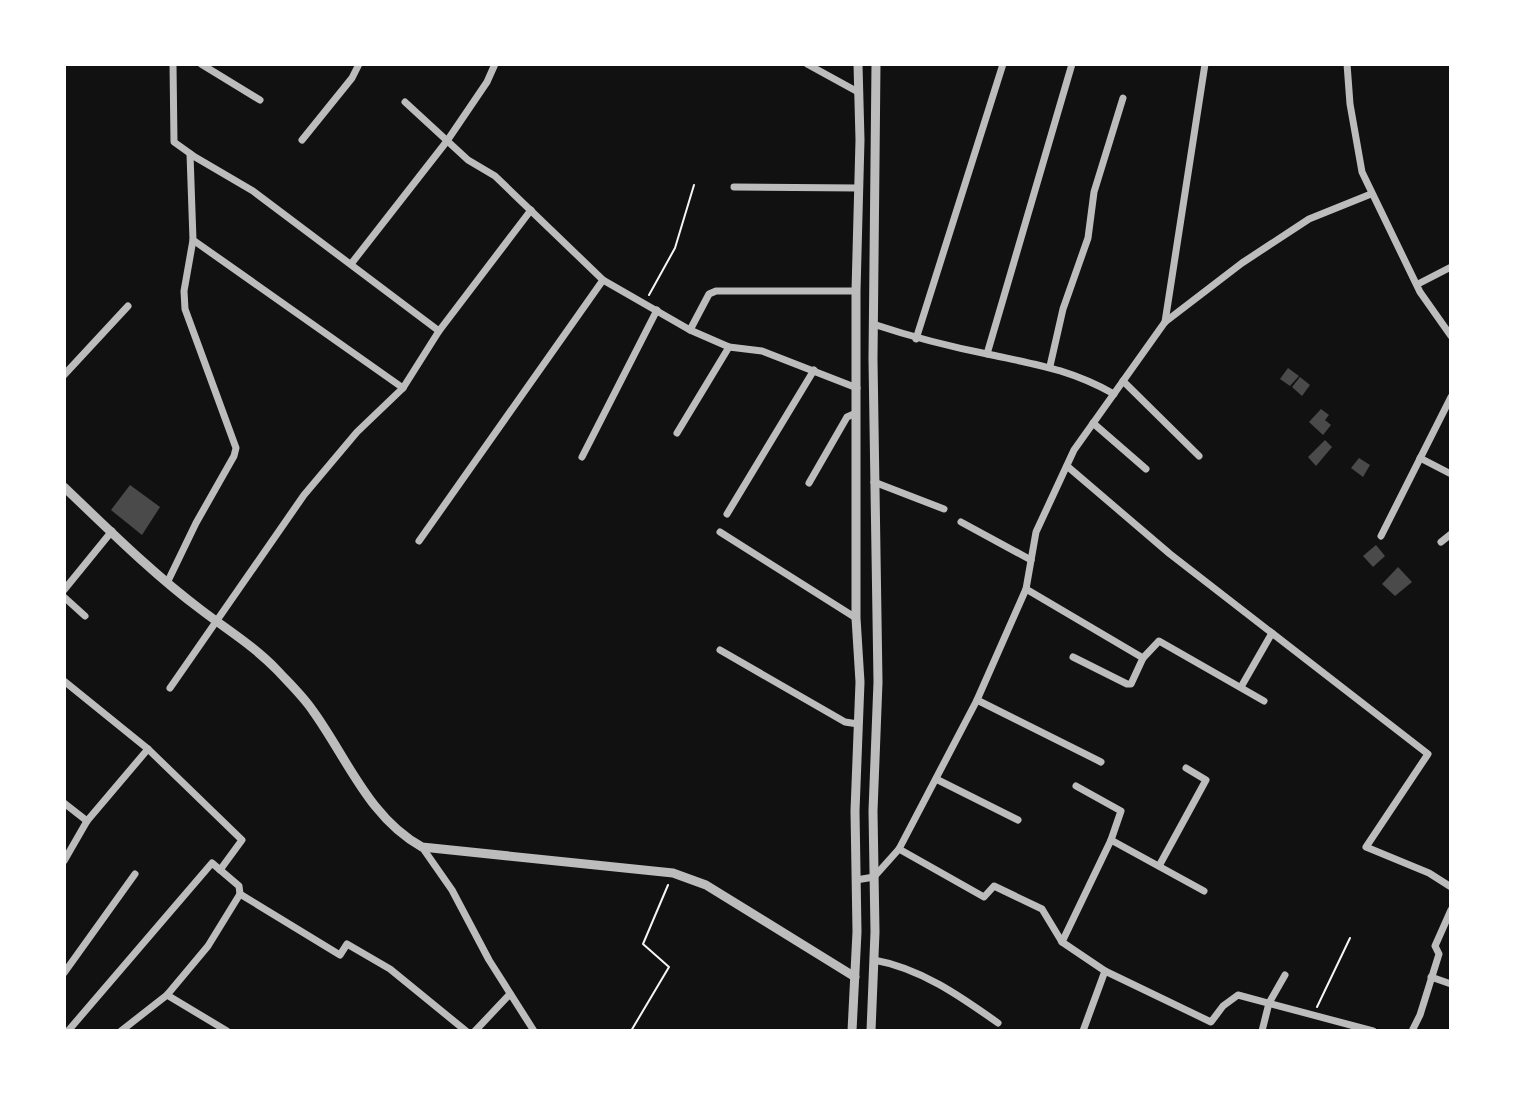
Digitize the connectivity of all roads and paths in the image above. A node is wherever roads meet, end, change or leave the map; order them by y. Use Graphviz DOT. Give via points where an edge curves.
graph roads {
  1 [pos="173,64"];
  2 [pos="201,64"];
  3 [pos="359,64"];
  4 [pos="495,64"];
  5 [pos="807,64"];
  6 [pos="858,64"];
  7 [pos="876,64"];
  8 [pos="1003,64"];
  9 [pos="1072,64"];
  10 [pos="1205,64"];
  11 [pos="1347,64"];
  12 [pos="858,92"];
  13 [pos="1123,98"];
  14 [pos="260,100"];
  15 [pos="405,102"];
  16 [pos="302,140"];
  17 [pos="447,141"];
  18 [pos="190,154"];
  19 [pos="694,185"];
  20 [pos="734,187"];
  21 [pos="859,188"];
  22 [pos="1371,194"];
  23 [pos="531,210"];
  24 [pos="193,240"];
  25 [pos="351,264"];
  26 [pos="1451,267"];
  27 [pos="603,280"];
  28 [pos="1418,284"];
  29 [pos="856,291"];
  30 [pos="645,304"];
  31 [pos="128,306"];
  32 [pos="657,310"];
  33 [pos="1165,322"];
  34 [pos="873,324"];
  35 [pos="690,330"];
  36 [pos="439,331"];
  37 [pos="1451,336"];
  38 [pos="916,339"];
  39 [pos="729,347"];
  40 [pos="987,354"];
  41 [pos="1050,366"];
  42 [pos="814,370"];
  43 [pos="64,375"];
  44 [pos="1123,381"];
  45 [pos="403,388"];
  46 [pos="857,388"];
  47 [pos="1114,394"];
  48 [pos="1451,397"];
  49 [pos="856,413"];
  50 [pos="1093,423"];
  51 [pos="677,433"];
  52 [pos="1199,456"];
  53 [pos="582,457"];
  54 [pos="1420,458"];
  55 [pos="1067,466"];
  56 [pos="1146,469"];
  57 [pos="1451,474"];
  58 [pos="874,482"];
  59 [pos="809,483"];
  60 [pos="64,487"];
  61 [pos="944,509"];
  62 [pos="727,514"];
  63 [pos="961,522"];
  64 [pos="112,531"];
  65 [pos="720,532"];
  66 [pos="1451,534"];
  67 [pos="1381,536"];
  68 [pos="419,541"];
  69 [pos="1441,542"];
  70 [pos="1031,560"];
  71 [pos="168,581"];
  72 [pos="1026,589"];
  73 [pos="64,590"];
  74 [pos="64,597"];
  75 [pos="85,616"];
  76 [pos="856,618"];
  77 [pos="217,621"];
  78 [pos="1272,633"];
  79 [pos="720,650"];
  80 [pos="1073,657"];
  81 [pos="1143,658"];
  82 [pos="64,681"];
  83 [pos="1241,687"];
  84 [pos="170,688"];
  85 [pos="977,700"];
  86 [pos="1264,701"];
  87 [pos="858,724"];
  88 [pos="148,749"];
  89 [pos="1101,762"];
  90 [pos="1186,768"];
  91 [pos="936,779"];
  92 [pos="1076,786"];
  93 [pos="64,803"];
  94 [pos="1018,820"];
  95 [pos="87,821"];
  96 [pos="1111,840"];
  97 [pos="422,847"];
  98 [pos="899,849"];
  99 [pos="64,861"];
  100 [pos="1159,866"];
  101 [pos="220,870"];
  102 [pos="673,873"];
  103 [pos="135,874"];
  104 [pos="874,877"];
  105 [pos="856,880"];
  106 [pos="1451,887"];
  107 [pos="1204,891"];
  108 [pos="240,894"];
  109 [pos="1451,910"];
  110 [pos="1350,938"];
  111 [pos="1062,942"];
  112 [pos="874,960"];
  113 [pos="67,963"];
  114 [pos="1105,971"];
  115 [pos="64,973"];
  116 [pos="1285,975"];
  117 [pos="855,977"];
  118 [pos="1431,977"];
  119 [pos="1451,984"];
  120 [pos="510,994"];
  121 [pos="167,995"];
  122 [pos="1269,1003"];
  123 [pos="1313,1015"];
  124 [pos="998,1023"];
  125 [pos="68,1031"];
  126 [pos="121,1031"];
  127 [pos="227,1031"];
  128 [pos="466,1031"];
  129 [pos="475,1031"];
  130 [pos="534,1031"];
  131 [pos="631,1031"];
  132 [pos="852,1031"];
  133 [pos="871,1031"];
  134 [pos="1083,1031"];
  135 [pos="1262,1031"];
  136 [pos="1373,1031"];
  137 [pos="1412,1031"];
  1 -- 18 [label="street" via="174,142"];
  2 -- 14 [label="street"];
  3 -- 16 [label="street"];
  4 -- 17 [label="street"];
  5 -- 12 [label="street"];
  6 -- 12 [label="street"];
  7 -- 34 [label="street"];
  8 -- 38 [label="street"];
  9 -- 40 [label="street"];
  10 -- 33 [label="street"];
  11 -- 22 [label="street" via="1357,145"];
  12 -- 21 [label="street"];
  13 -- 41 [label="street"];
  15 -- 17 [label="street"];
  17 -- 23 [label="street"];
  17 -- 25 [label="street"];
  18 -- 24 [label="street"];
  18 -- 25 [label="street" via="253,191"];
  19 -- 30 [label="path" via="675,248"];
  20 -- 21 [label="street"];
  21 -- 29 [label="street"];
  22 -- 28 [label="street"];
  22 -- 33 [label="street" via="1309,219"];
  23 -- 27 [label="street"];
  23 -- 36 [label="street"];
  24 -- 45 [label="street"];
  24 -- 71 [label="street" via="185,309 236,448"];
  25 -- 36 [label="street"];
  26 -- 28 [label="street"];
  27 -- 30 [label="street"];
  27 -- 68 [label="street"];
  28 -- 37 [label="street"];
  29 -- 35 [label="street" via="716,291 709,294"];
  29 -- 46 [label="street"];
  30 -- 32 [label="street"];
  31 -- 43 [label="street"];
  32 -- 35 [label="street"];
  32 -- 53 [label="street"];
  33 -- 44 [label="street"];
  34 -- 38 [label="street"];
  34 -- 58 [label="street"];
  35 -- 39 [label="street"];
  36 -- 45 [label="street"];
  38 -- 40 [label="street"];
  39 -- 42 [label="street" via="762,351"];
  39 -- 51 [label="street"];
  40 -- 41 [label="street"];
  41 -- 47 [label="street"];
  42 -- 46 [label="street"];
  42 -- 62 [label="street"];
  44 -- 47 [label="street"];
  44 -- 52 [label="street"];
  45 -- 77 [label="street" via="304,495"];
  46 -- 49 [label="street"];
  47 -- 50 [label="street"];
  48 -- 54 [label="street"];
  49 -- 59 [label="street" via="847,417"];
  49 -- 76 [label="street"];
  50 -- 55 [label="street"];
  50 -- 56 [label="street"];
  54 -- 57 [label="street"];
  54 -- 67 [label="street"];
  55 -- 70 [label="street" via="1036,532"];
  55 -- 78 [label="street"];
  58 -- 61 [label="street"];
  58 -- 104 [label="street"];
  60 -- 64 [label="street"];
  63 -- 70 [label="street"];
  64 -- 71 [label="street"];
  64 -- 73 [label="street"];
  65 -- 76 [label="street"];
  66 -- 69 [label="street"];
  70 -- 72 [label="street"];
  71 -- 77 [label="street"];
  72 -- 81 [label="street"];
  72 -- 85 [label="street"];
  74 -- 75 [label="street"];
  76 -- 87 [label="street"];
  77 -- 84 [label="street"];
  77 -- 97 [label="street" via="274,667 312,709 391,827"];
  78 -- 83 [label="street"];
  78 -- 106 [label="street" via="1428,754 1366,847"];
  79 -- 87 [label="street" via="845,722"];
  80 -- 81 [label="street" via="1127,684"];
  81 -- 83 [label="street" via="1159,641"];
  82 -- 88 [label="street"];
  83 -- 86 [label="street"];
  85 -- 89 [label="street"];
  85 -- 91 [label="street"];
  87 -- 105 [label="street"];
  88 -- 95 [label="street"];
  88 -- 101 [label="street" via="242,840"];
  90 -- 100 [label="street" via="1206,780"];
  91 -- 94 [label="street"];
  91 -- 98 [label="street"];
  92 -- 96 [label="street" via="1121,811"];
  93 -- 95 [label="street"];
  95 -- 99 [label="street"];
  96 -- 100 [label="street"];
  96 -- 111 [label="street"];
  97 -- 102 [label="street"];
  97 -- 120 [label="street"];
  98 -- 104 [label="street"];
  98 -- 111 [label="street" via="984,897 994,886 1042,909"];
  100 -- 107 [label="street"];
  101 -- 108 [label="street" via="239,886"];
  101 -- 125 [label="street" via="212,863"];
  102 -- 117 [label="street" via="706,885"];
  102 -- 131 [label="path" via="643,944 669,967"];
  103 -- 113 [label="street"];
  104 -- 105 [label="street"];
  104 -- 112 [label="street"];
  105 -- 117 [label="street"];
  108 -- 121 [label="street" via="208,946"];
  108 -- 128 [label="street" via="340,955 347,944 390,969"];
  109 -- 118 [label="street" via="1435,946 1439,954"];
  110 -- 123 [label="path"];
  111 -- 114 [label="street"];
  112 -- 124 [label="street" via="927,977"];
  112 -- 133 [label="street"];
  113 -- 115 [label="street"];
  114 -- 122 [label="street" via="1211,1022 1238,995"];
  114 -- 134 [label="street"];
  116 -- 122 [label="street"];
  117 -- 132 [label="street"];
  118 -- 119 [label="street"];
  118 -- 137 [label="street"];
  120 -- 129 [label="street"];
  120 -- 130 [label="street"];
  121 -- 126 [label="street"];
  121 -- 127 [label="street"];
  122 -- 123 [label="street"];
  122 -- 135 [label="street"];
  123 -- 136 [label="street"];
}
